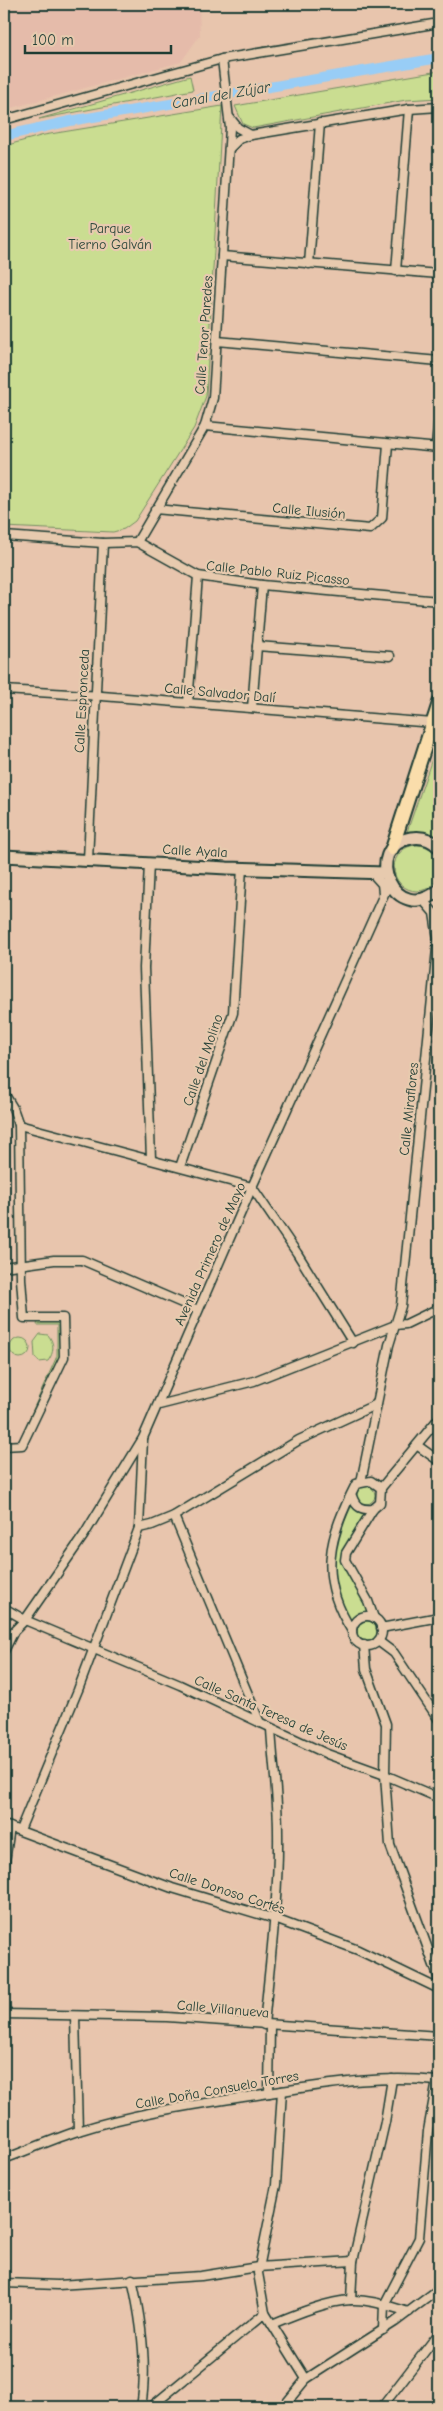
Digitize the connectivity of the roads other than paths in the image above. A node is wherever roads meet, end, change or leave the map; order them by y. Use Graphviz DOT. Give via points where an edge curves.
graph roads {
  1 [pos="439,23"];
  2 [pos="222,59"];
  3 [pos="439,107"];
  4 [pos="409,109"];
  5 [pos="229,113"];
  6 [pos="4,120"];
  7 [pos="320,124"];
  8 [pos="251,135"];
  9 [pos="229,149"];
  10 [pos="222,256"];
  11 [pos="309,264"];
  12 [pos="396,271"];
  13 [pos="439,274"];
  14 [pos="216,341"];
  15 [pos="439,361"];
  16 [pos="439,416"];
  17 [pos="205,426"];
  18 [pos="388,444"];
  19 [pos="438,448"];
  20 [pos="155,509"];
  21 [pos="4,536"];
  22 [pos="137,542"];
  23 [pos="103,543"];
  24 [pos="198,576"];
  25 [pos="262,585"];
  26 [pos="439,601"];
  27 [pos="257,646"];
  28 [pos="390,656"];
  29 [pos="4,690"];
  30 [pos="95,695"];
  31 [pos="188,703"];
  32 [pos="439,703"];
  33 [pos="252,708"];
  34 [pos="433,723"];
  35 [pos="439,846"];
  36 [pos="392,849"];
  37 [pos="4,856"];
  38 [pos="88,860"];
  39 [pos="149,864"];
  40 [pos="242,868"];
  41 [pos="373,874"];
  42 [pos="386,883"];
  43 [pos="439,890"];
  44 [pos="422,899"];
  45 [pos="438,952"];
  46 [pos="4,1093"];
  47 [pos="18,1126"];
  48 [pos="151,1159"];
  49 [pos="180,1167"];
  50 [pos="252,1187"];
  51 [pos="21,1264"];
  52 [pos="4,1267"];
  53 [pos="439,1308"];
  54 [pos="198,1310"];
  55 [pos="395,1325"];
  56 [pos="377,1333"];
  57 [pos="353,1343"];
  58 [pos="389,1345"];
  59 [pos="165,1391"];
  60 [pos="175,1400"];
  61 [pos="377,1404"];
  62 [pos="159,1405"];
  63 [pos="439,1418"];
  64 [pos="143,1438"];
  65 [pos="4,1446"];
  66 [pos="418,1446"];
  67 [pos="439,1461"];
  68 [pos="359,1483"];
  69 [pos="381,1488"];
  70 [pos="352,1496"];
  71 [pos="373,1509"];
  72 [pos="174,1516"];
  73 [pos="139,1528"];
  74 [pos="4,1608"];
  75 [pos="374,1618"];
  76 [pos="439,1618"];
  77 [pos="25,1620"];
  78 [pos="352,1630"];
  79 [pos="381,1630"];
  80 [pos="378,1641"];
  81 [pos="364,1646"];
  82 [pos="93,1649"];
  83 [pos="4,1651"];
  84 [pos="394,1654"];
  85 [pos="439,1720"];
  86 [pos="260,1723"];
  87 [pos="270,1729"];
  88 [pos="386,1775"];
  89 [pos="439,1798"];
  90 [pos="7,1826"];
  91 [pos="20,1830"];
  92 [pos="4,1869"];
  93 [pos="275,1919"];
  94 [pos="439,1979"];
  95 [pos="439,1989"];
  96 [pos="4,2014"];
  97 [pos="76,2016"];
  98 [pos="267,2025"];
  99 [pos="439,2036"];
  100 [pos="392,2079"];
  101 [pos="438,2081"];
  102 [pos="282,2091"];
  103 [pos="269,2093"];
  104 [pos="78,2131"];
  105 [pos="4,2159"];
  106 [pos="353,2261"];
  107 [pos="258,2266"];
  108 [pos="132,2279"];
  109 [pos="4,2283"];
  110 [pos="439,2289"];
  111 [pos="351,2300"];
  112 [pos="384,2305"];
  113 [pos="409,2312"];
  114 [pos="265,2313"];
  115 [pos="272,2324"];
  116 [pos="383,2330"];
  117 [pos="439,2333"];
  118 [pos="306,2379"];
  119 [pos="142,2407"];
  120 [pos="151,2407"];
  121 [pos="283,2407"];
  122 [pos="382,2407"];
  1 -- 2 [label="street"];
  2 -- 5 [label="street, Calle Tenor Paredes"];
  2 -- 6 [label="street"];
  3 -- 4 [label="street"];
  4 -- 7 [label="street"];
  4 -- 12 [label="street"];
  5 -- 8 [label="street" via="238,128"];
  5 -- 9 [label="street, Calle Tenor Paredes"];
  7 -- 8 [label="street"];
  7 -- 11 [label="street"];
  8 -- 9 [label="street" via="239,139"];
  9 -- 10 [label="street, Calle Tenor Paredes"];
  10 -- 11 [label="street"];
  10 -- 14 [label="street, Calle Tenor Paredes"];
  11 -- 12 [label="street"];
  12 -- 13 [label="street"];
  14 -- 15 [label="street"];
  14 -- 17 [label="street, Calle Tenor Paredes" via="213,398"];
  16 -- 19 [label="street"];
  17 -- 18 [label="street"];
  17 -- 20 [label="street, Calle Tenor Paredes"];
  18 -- 19 [label="street"];
  18 -- 20 [label="street, Calle Ilusión" via="382,518 370,530"];
  20 -- 22 [label="street, Calle Tenor Paredes"];
  21 -- 23 [label="street"];
  22 -- 23 [label="street"];
  22 -- 24 [label="street, Calle Pablo Ruiz Picasso"];
  23 -- 30 [label="street, Calle Espronceda"];
  24 -- 25 [label="street, Calle Pablo Ruiz Picasso"];
  24 -- 31 [label="street"];
  25 -- 26 [label="street, Calle Pablo Ruiz Picasso"];
  25 -- 27 [label="street"];
  27 -- 28 [label="street"];
  27 -- 33 [label="street"];
  29 -- 30 [label="street, Calle Salvador Dalí"];
  30 -- 31 [label="street, Calle Salvador Dalí"];
  30 -- 38 [label="street, Calle Espronceda"];
  31 -- 33 [label="street, Calle Salvador Dalí"];
  32 -- 34 [label="main road"];
  33 -- 34 [label="street, Calle Salvador Dalí"];
  34 -- 36 [label="main road"];
  35 -- 36 [label="main road" via="416,837 399,842"];
  36 -- 42 [label="main road" via="386,861"];
  37 -- 38 [label="main road, Calle Ayala"];
  38 -- 39 [label="main road, Calle Ayala"];
  39 -- 40 [label="main road, Calle Ayala"];
  39 -- 48 [label="street" via="144,968"];
  40 -- 41 [label="main road, Calle Ayala"];
  40 -- 49 [label="street, Calle del Molino" via="233,1013"];
  41 -- 42 [label="main road, Calle Ayala"];
  41 -- 42 [label="street" via="382,884"];
  42 -- 44 [label="main road" via="405,897"];
  42 -- 50 [label="street, Avenida Primero de Mayo"];
  43 -- 44 [label="main road"];
  44 -- 45 [label="street, Calle Miraflores" via="434,913"];
  45 -- 55 [label="street, Calle Miraflores" via="401,1306"];
  46 -- 47 [label="street"];
  47 -- 48 [label="street"];
  47 -- 51 [label="street"];
  48 -- 49 [label="street"];
  49 -- 50 [label="street"];
  50 -- 54 [label="street, Avenida Primero de Mayo"];
  50 -- 57 [label="street"];
  51 -- 52 [label="street"];
  51 -- 54 [label="street" via="82,1260"];
  51 -- 65 [label="street" via="24,1318 63,1318 64,1357 22,1445"];
  53 -- 55 [label="street" via="406,1324"];
  54 -- 59 [label="street, Avenida Primero de Mayo"];
  55 -- 56 [label="street"];
  55 -- 58 [label="street, Calle Miraflores"];
  56 -- 57 [label="street"];
  56 -- 58 [label="street" via="384,1336"];
  57 -- 60 [label="street" via="254,1381"];
  58 -- 61 [label="street, Calle Miraflores"];
  59 -- 60 [label="street"];
  59 -- 62 [label="street, Avenida Primero de Mayo"];
  60 -- 62 [label="street"];
  61 -- 68 [label="street, Calle Miraflores"];
  61 -- 72 [label="street" via="300,1440"];
  62 -- 64 [label="street, Avenida Primero de Mayo"];
  63 -- 66 [label="street"];
  64 -- 73 [label="street"];
  64 -- 77 [label="street, Avenida Primero de Mayo" via="84,1535"];
  66 -- 67 [label="street"];
  66 -- 69 [label="street"];
  68 -- 69 [label="street" via="372,1481"];
  68 -- 70 [label="street"];
  69 -- 71 [label="street" via="380,1504"];
  70 -- 71 [label="street" via="359,1508"];
  70 -- 78 [label="street" via="338,1525 329,1557 340,1611"];
  71 -- 75 [label="street" via="346,1553 347,1566 368,1601"];
  72 -- 73 [label="street"];
  72 -- 86 [label="street"];
  73 -- 82 [label="street"];
  74 -- 77 [label="street, Calle Santa Teresa de Jesús"];
  75 -- 78 [label="street" via="359,1618"];
  75 -- 79 [label="street"];
  76 -- 79 [label="street"];
  77 -- 82 [label="street, Calle Santa Teresa de Jesús"];
  77 -- 83 [label="street, Avenida Primero de Mayo" via="14,1631"];
  78 -- 81 [label="street" via="357,1642"];
  79 -- 80 [label="street"];
  79 -- 84 [label="street"];
  80 -- 81 [label="street"];
  80 -- 84 [label="street"];
  81 -- 88 [label="street" via="366,1669 386,1724"];
  82 -- 86 [label="street, Calle Santa Teresa de Jesús"];
  82 -- 91 [label="street"];
  84 -- 85 [label="street"];
  86 -- 87 [label="street, Calle Santa Teresa de Jesús"];
  87 -- 88 [label="street, Calle Santa Teresa de Jesús"];
  87 -- 93 [label="street" via="278,1830"];
  88 -- 89 [label="street, Calle Santa Teresa de Jesús"];
  88 -- 94 [label="street" via="390,1845"];
  90 -- 91 [label="street, Calle Donoso Cortés"];
  90 -- 92 [label="street"];
  91 -- 93 [label="street, Calle Donoso Cortés" via="172,1888"];
  93 -- 95 [label="street, Calle Donoso Cortés" via="358,1950"];
  93 -- 98 [label="street"];
  96 -- 97 [label="street, Calle Villanueva"];
  97 -- 98 [label="street, Calle Villanueva"];
  97 -- 104 [label="street"];
  98 -- 99 [label="street, Calle Villanueva"];
  98 -- 103 [label="street"];
  100 -- 101 [label="street, Calle Doña Consuelo Torres"];
  100 -- 102 [label="street, Calle Doña Consuelo Torres" via="339,2081"];
  100 -- 106 [label="street" via="386,2122"];
  101 -- 112 [label="street" via="428,2132 419,2238"];
  102 -- 103 [label="street, Calle Doña Consuelo Torres"];
  102 -- 107 [label="street" via="276,2185"];
  103 -- 104 [label="street, Calle Doña Consuelo Torres" via="120,2120"];
  104 -- 105 [label="street, Calle Doña Consuelo Torres"];
  106 -- 107 [label="street"];
  106 -- 111 [label="street"];
  107 -- 108 [label="street" via="200,2276"];
  107 -- 114 [label="street"];
  108 -- 109 [label="street" via="58,2284"];
  108 -- 119 [label="street" via="140,2317"];
  110 -- 113 [label="street"];
  111 -- 112 [label="street"];
  111 -- 115 [label="street" via="303,2311"];
  112 -- 113 [label="street"];
  112 -- 116 [label="street"];
  113 -- 116 [label="street"];
  114 -- 115 [label="street"];
  114 -- 120 [label="street"];
  115 -- 118 [label="street"];
  116 -- 118 [label="street"];
  117 -- 122 [label="street"];
  118 -- 121 [label="street"];
}
